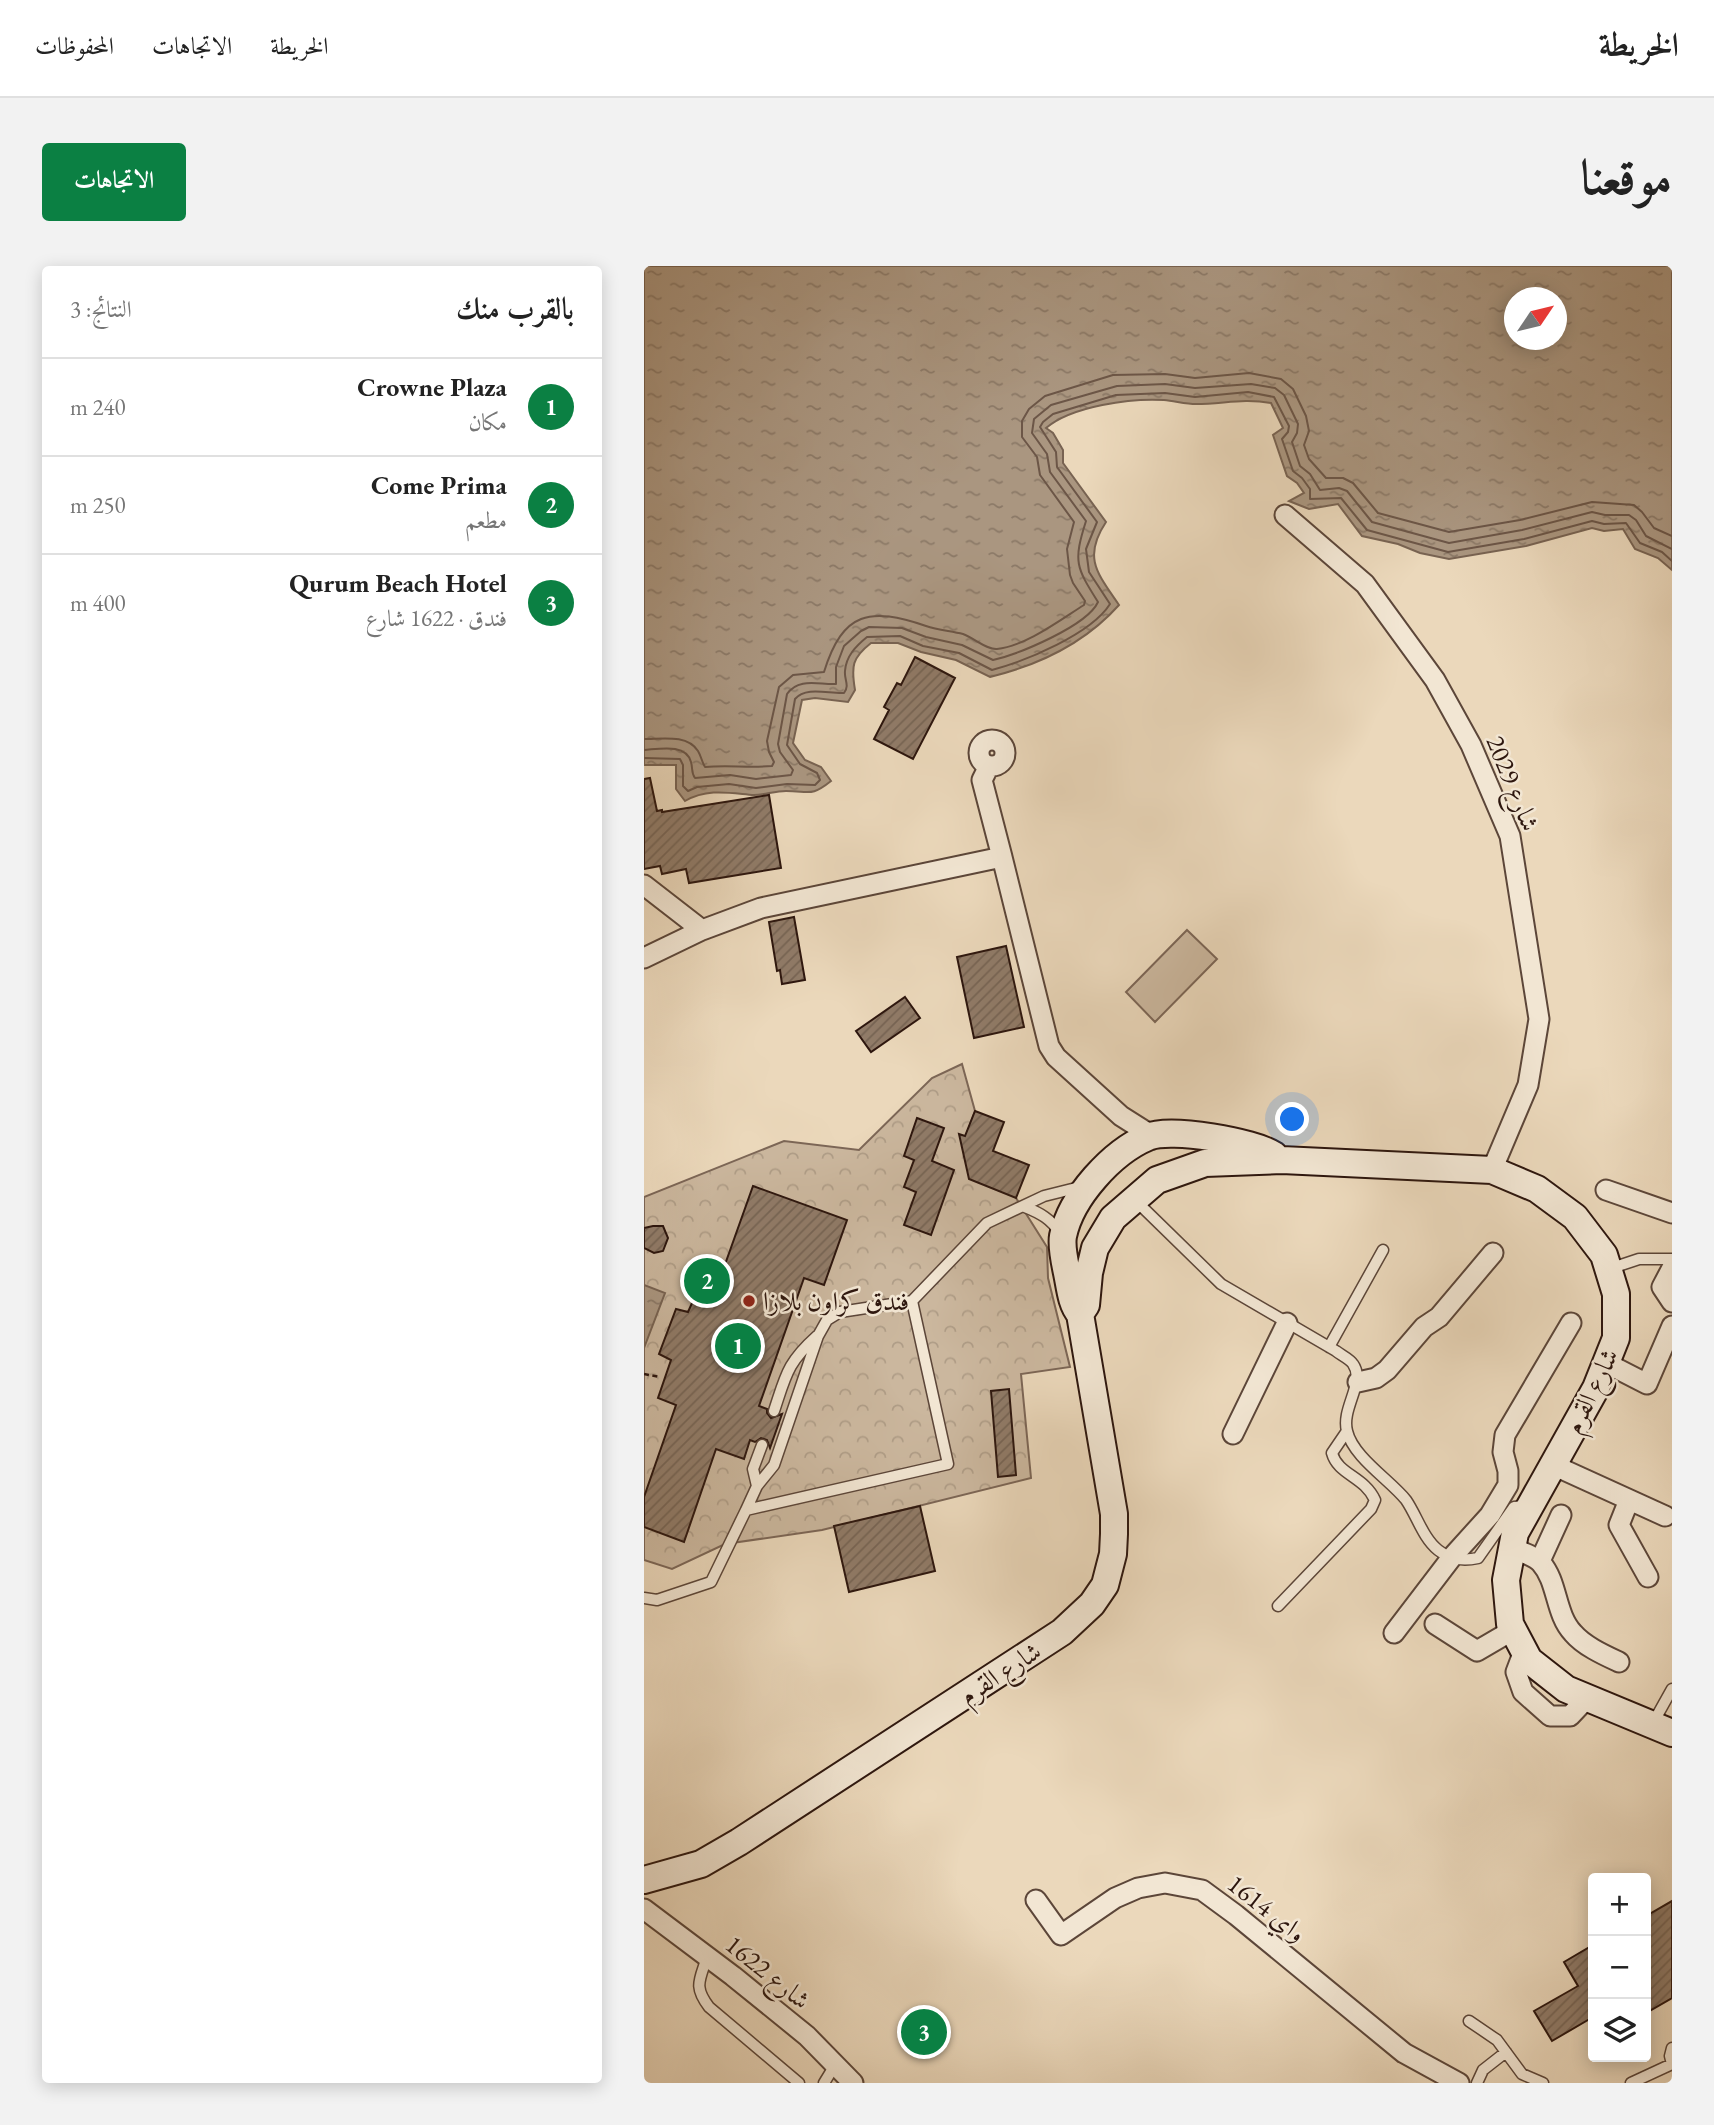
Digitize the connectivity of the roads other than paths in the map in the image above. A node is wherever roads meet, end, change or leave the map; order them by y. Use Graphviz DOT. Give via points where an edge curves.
graph roads {
  1 [pos="1285,515"];
  2 [pos="989,766"];
  3 [pos="1002,857"];
  4 [pos="644,885"];
  5 [pos="702,930"];
  6 [pos="644,958"];
  7 [pos="1140,1142"];
  8 [pos="1282,1160"];
  9 [pos="1492,1170"];
  10 [pos="1157,1180"];
  11 [pos="1606,1190"];
  12 [pos="1082,1193"];
  13 [pos="1135,1200"];
  14 [pos="1025,1207"];
  15 [pos="1672,1213"];
  16 [pos="1113,1218"];
  17 [pos="1062,1237"];
  18 [pos="1383,1250"];
  19 [pos="1493,1253"];
  20 [pos="1672,1259"];
  21 [pos="1672,1268"];
  22 [pos="1608,1270"];
  23 [pos="912,1301"];
  24 [pos="1672,1302"];
  25 [pos="1080,1314"];
  26 [pos="1570,1322"];
  27 [pos="1287,1324"];
  28 [pos="1672,1326"];
  29 [pos="818,1336"];
  30 [pos="1329,1347"];
  31 [pos="1606,1363"];
  32 [pos="1358,1382"];
  33 [pos="774,1411"];
  34 [pos="1347,1431"];
  35 [pos="1233,1434"];
  36 [pos="762,1445"];
  37 [pos="1553,1465"];
  38 [pos="757,1486"];
  39 [pos="1629,1500"];
  40 [pos="1531,1505"];
  41 [pos="747,1510"];
  42 [pos="1561,1515"];
  43 [pos="1665,1516"];
  44 [pos="1512,1548"];
  45 [pos="1451,1557"];
  46 [pos="1540,1561"];
  47 [pos="1648,1577"];
  48 [pos="644,1598"];
  49 [pos="1278,1606"];
  50 [pos="1435,1624"];
  51 [pos="1394,1633"];
  52 [pos="1519,1641"];
  53 [pos="1619,1662"];
  54 [pos="1672,1689"];
  55 [pos="1662,1728"];
  56 [pos="644,1880"];
  57 [pos="1036,1900"];
  58 [pos="644,1909"];
  59 [pos="707,1956"];
  60 [pos="1469,2021"];
  61 [pos="1672,2048"];
  62 [pos="1506,2052"];
  63 [pos="1672,2064"];
  64 [pos="835,2065"];
  65 [pos="799,2083"];
  66 [pos="824,2083"];
  67 [pos="853,2083"];
  68 [pos="1459,2083"];
  69 [pos="1477,2083"];
  70 [pos="1543,2083"];
  71 [pos="1631,2083"];
  1 -- 9 [label="street, 2029 شارع" via="1364,584 1435,680 1471,746 1510,836 1539,1019 1528,1085"];
  2 -- 3 [label="street" via="982,780"];
  3 -- 5 [label="street" via="761,908"];
  3 -- 7 [label="street" via="1049,1046 1121,1116"];
  4 -- 5 [label="street"];
  5 -- 6 [label="street"];
  7 -- 8 [label="street, شارع القرم" via="1201,1135 1264,1148"];
  7 -- 10 [label="street" via="1155,1152 1161,1168"];
  7 -- 12 [label="street"];
  8 -- 9 [label="street, شارع القرم"];
  8 -- 10 [label="street, شارع القرم" via="1205,1163"];
  9 -- 22 [label="street, شارع القرم" via="1537,1189 1575,1217 1604,1255"];
  10 -- 13 [label="street, شارع القرم"];
  11 -- 15 [label="street"];
  12 -- 14 [label="lane" via="1044,1196"];
  12 -- 16 [label="street" via="1077,1212 1082,1221 1100,1226"];
  12 -- 17 [label="street"];
  13 -- 16 [label="street, شارع القرم"];
  13 -- 27 [label="lane" via="1222,1284"];
  14 -- 17 [label="lane" via="1053,1222"];
  14 -- 23 [label="lane" via="987,1223"];
  16 -- 25 [label="street, شارع القرم" via="1095,1248 1086,1305"];
  17 -- 25 [label="street, شارع القرم" via="1075,1308"];
  18 -- 30 [label="lane"];
  19 -- 32 [label="street" via="1387,1370"];
  20 -- 22 [label="lane" via="1639,1259"];
  21 -- 24 [label="street" via="1662,1287"];
  22 -- 31 [label="street, شارع القرم" via="1616,1294 1616,1338"];
  23 -- 29 [label="lane" via="840,1312 827,1321"];
  23 -- 41 [label="lane" via="948,1464"];
  25 -- 56 [label="street, شارع القرم" via="1114,1514 1105,1585 1092,1604 1062,1632 740,1842 701,1864"];
  26 -- 45 [label="street" via="1505,1435 1508,1485 1490,1514"];
  27 -- 30 [label="lane"];
  27 -- 35 [label="street"];
  28 -- 31 [label="street" via="1647,1384"];
  29 -- 33 [label="lane" via="788,1369"];
  29 -- 38 [label="lane" via="774,1465"];
  30 -- 32 [label="lane" via="1354,1364"];
  31 -- 37 [label="street, شارع القرم"];
  32 -- 34 [label="lane" via="1348,1404"];
  34 -- 45 [label="lane" via="1362,1456 1405,1499 1430,1543"];
  34 -- 49 [label="lane" via="1332,1453 1334,1463 1369,1488 1374,1500 1370,1510"];
  36 -- 38 [label="lane" via="753,1469"];
  37 -- 39 [label="street"];
  37 -- 40 [label="street, شارع القرم"];
  38 -- 41 [label="lane"];
  39 -- 43 [label="street"];
  39 -- 47 [label="street" via="1619,1525"];
  40 -- 44 [label="street, شارع القرم"];
  40 -- 45 [label="lane" via="1514,1507 1478,1558 1463,1561"];
  41 -- 48 [label="lane" via="711,1582 657,1600"];
  42 -- 46 [label="street"];
  44 -- 46 [label="street"];
  44 -- 52 [label="street, شارع القرم" via="1506,1580 1510,1625"];
  45 -- 51 [label="street"];
  46 -- 53 [label="street" via="1573,1634"];
  50 -- 52 [label="street" via="1477,1651"];
  52 -- 55 [label="street" via="1529,1660 1566,1689"];
  54 -- 55 [label="lane"];
  57 -- 68 [label="street, واي 1614" via="1061,1935 1138,1888 1165,1883 1202,1890 1405,2053"];
  58 -- 59 [label="street, 1622 شارع"];
  59 -- 64 [label="street, 1622 شارع" via="807,2036"];
  59 -- 65 [label="lane" via="698,1987 700,1996"];
  60 -- 62 [label="lane"];
  61 -- 63 [label="lane"];
  62 -- 69 [label="lane" via="1483,2070"];
  62 -- 70 [label="lane" via="1522,2074"];
  63 -- 71 [label="lane"];
  64 -- 66 [label="lane"];
  64 -- 67 [label="street, 1622 شارع"];
}
